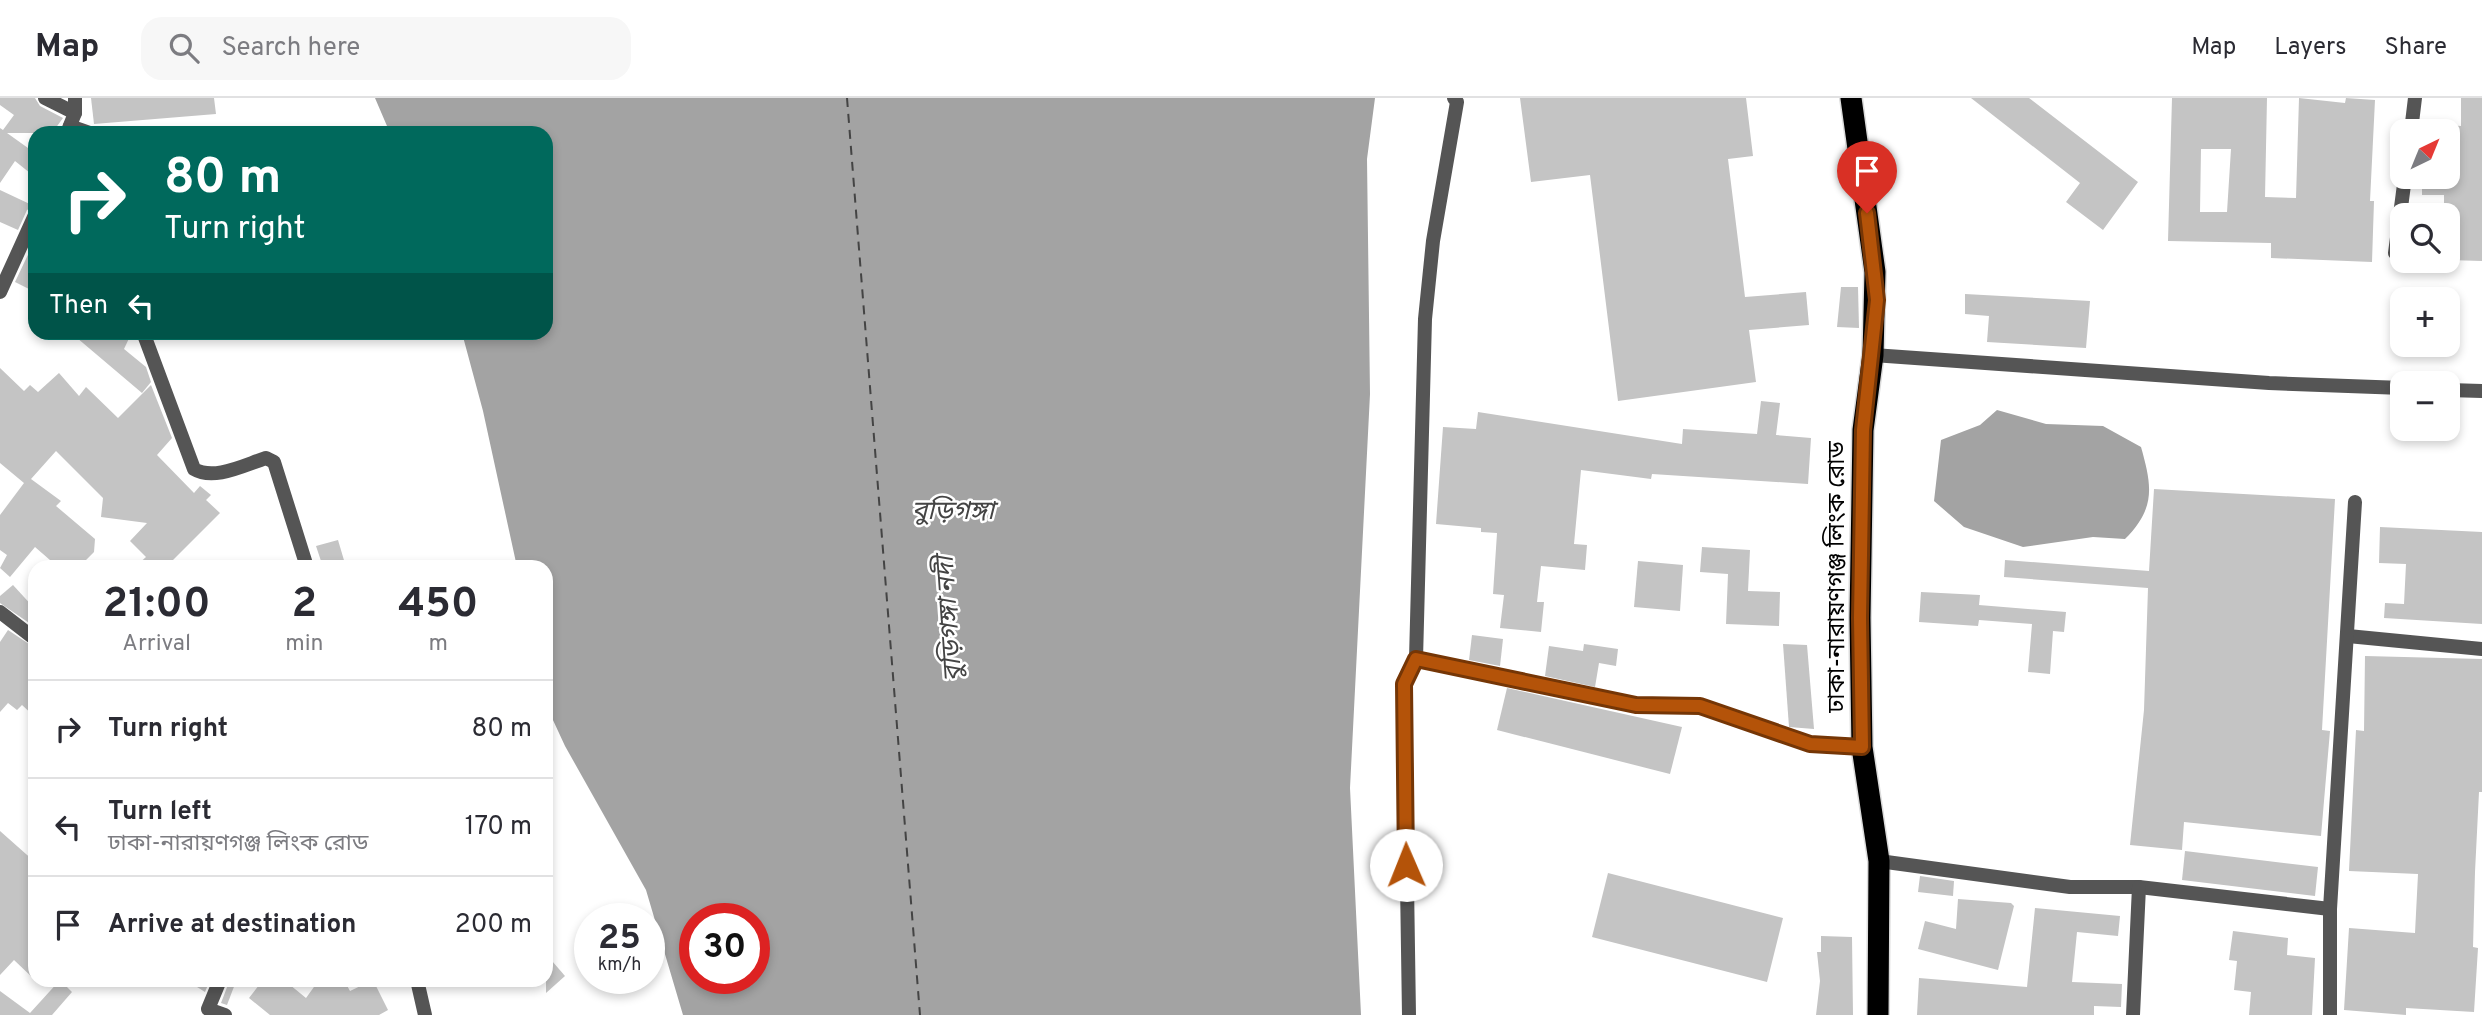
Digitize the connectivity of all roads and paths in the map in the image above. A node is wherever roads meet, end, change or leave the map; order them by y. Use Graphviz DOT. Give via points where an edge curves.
graph roads {
  1 [pos="45,98"];
  2 [pos="75,98"];
  3 [pos="1454,98"];
  4 [pos="1851,98"];
  5 [pos="2415,98"];
  6 [pos="2412,119"];
  7 [pos="71,124"];
  8 [pos="28,230"];
  9 [pos="0,292"];
  10 [pos="146,340"];
  11 [pos="1873,355"];
  12 [pos="2390,388"];
  13 [pos="2460,390"];
  14 [pos="2482,391"];
  15 [pos="2355,502"];
  16 [pos="305,560"];
  17 [pos="0,612"];
  18 [pos="28,634"];
  19 [pos="2348,636"];
  20 [pos="2482,649"];
  21 [pos="1416,659"];
  22 [pos="1862,747"];
  23 [pos="1879,861"];
  24 [pos="2139,887"];
  25 [pos="2330,909"];
  26 [pos="217,987"];
  27 [pos="419,987"];
  28 [pos="225,1015"];
  29 [pos="425,1015"];
  30 [pos="1409,1015"];
  31 [pos="1878,1015"];
  32 [pos="2133,1015"];
  33 [pos="2330,1015"];
  1 -- 7 [label="street"];
  2 -- 7 [label="street"];
  3 -- 21 [label="street" via="1425,319"];
  4 -- 11 [label="highway, ঢাকা-নারায়ণগঞ্জ লিংক রোড" via="1875,271"];
  5 -- 6 [label="street"];
  8 -- 9 [label="street"];
  10 -- 16 [label="street" via="194,469 203,475 266,458 274,462"];
  11 -- 12 [label="street"];
  11 -- 22 [label="highway, ঢাকা-নারায়ণগঞ্জ লিংক রোড" via="1863,430 1860,525"];
  13 -- 14 [label="street"];
  15 -- 19 [label="street"];
  17 -- 18 [label="street"];
  19 -- 20 [label="street"];
  19 -- 25 [label="street"];
  21 -- 22 [label="street" via="1636,705 1700,706 1810,744"];
  21 -- 30 [label="street" via="1404,684"];
  22 -- 23 [label="highway, ঢাকা-নারায়ণগঞ্জ লিংক রোড"];
  23 -- 24 [label="street" via="2070,887"];
  23 -- 31 [label="highway, ঢাকা-নারায়ণগঞ্জ লিংক রোড"];
  24 -- 25 [label="street"];
  24 -- 32 [label="street"];
  25 -- 33 [label="street"];
  26 -- 28 [label="street" via="208,1009"];
  27 -- 29 [label="street"];
}
